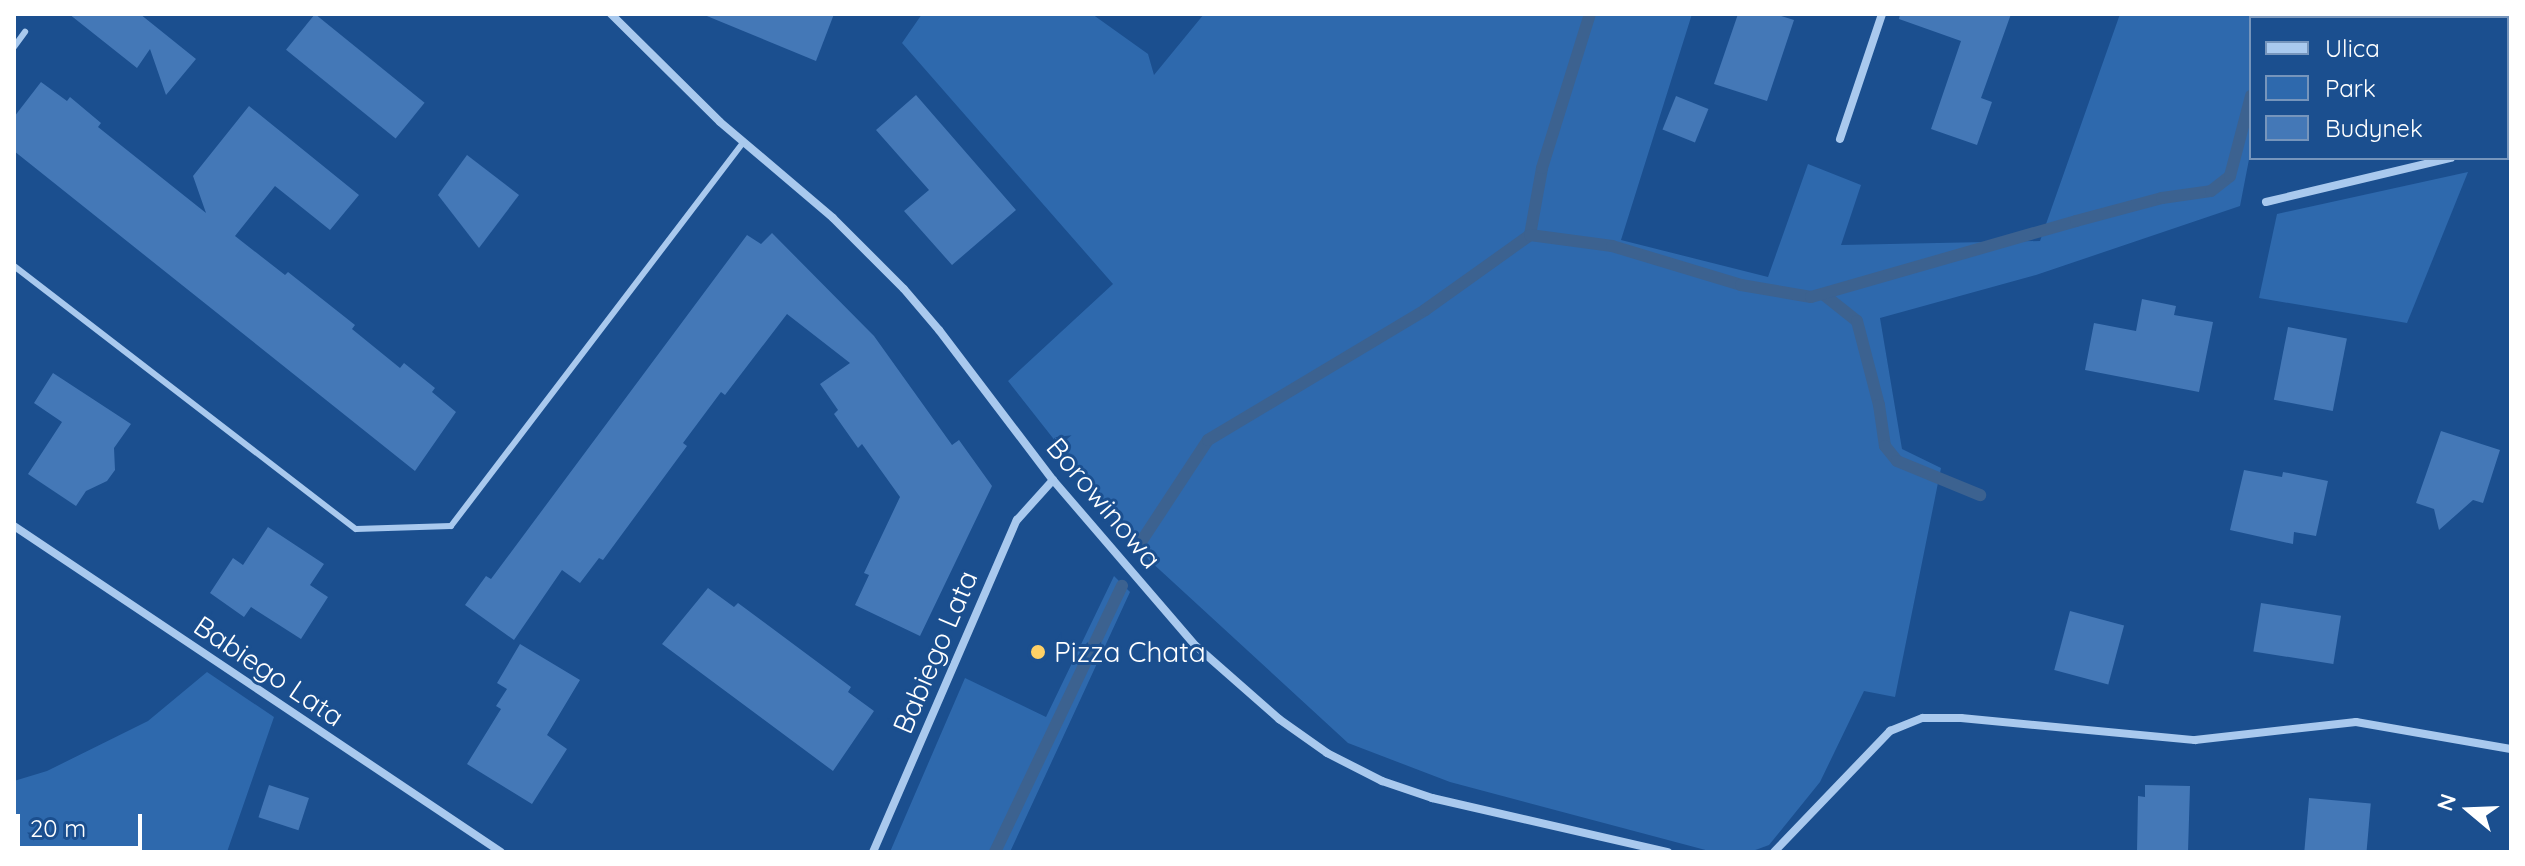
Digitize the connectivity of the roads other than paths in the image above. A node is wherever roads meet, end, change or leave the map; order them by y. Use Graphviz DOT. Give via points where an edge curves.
graph roads {
  1 [pos="611,14"];
  2 [pos="1882,14"];
  3 [pos="25,32"];
  4 [pos="14,47"];
  5 [pos="1840,139"];
  6 [pos="744,142"];
  7 [pos="2443,160"];
  8 [pos="2266,202"];
  9 [pos="14,266"];
  10 [pos="1053,480"];
  11 [pos="14,526"];
  12 [pos="2511,749"];
  13 [pos="501,852"];
  14 [pos="873,852"];
  15 [pos="1668,852"];
  16 [pos="1774,852"];
  1 -- 6 [label="street, Borowinowa"];
  2 -- 5 [label="street"];
  3 -- 4 [label="lane"];
  6 -- 9 [label="lane" via="451,526 356,529"];
  6 -- 10 [label="street, Borowinowa" via="833,218 904,289"];
  7 -- 8 [label="street"];
  10 -- 14 [label="street, Babiego Lata" via="1017,520"];
  10 -- 15 [label="street, Borowinowa" via="1196,646 1279,719 1327,753 1382,781 1432,798"];
  11 -- 13 [label="street, Babiego Lata"];
  12 -- 16 [label="street" via="2356,722 2195,740 1923,718 1890,731 1863,755"];
}
